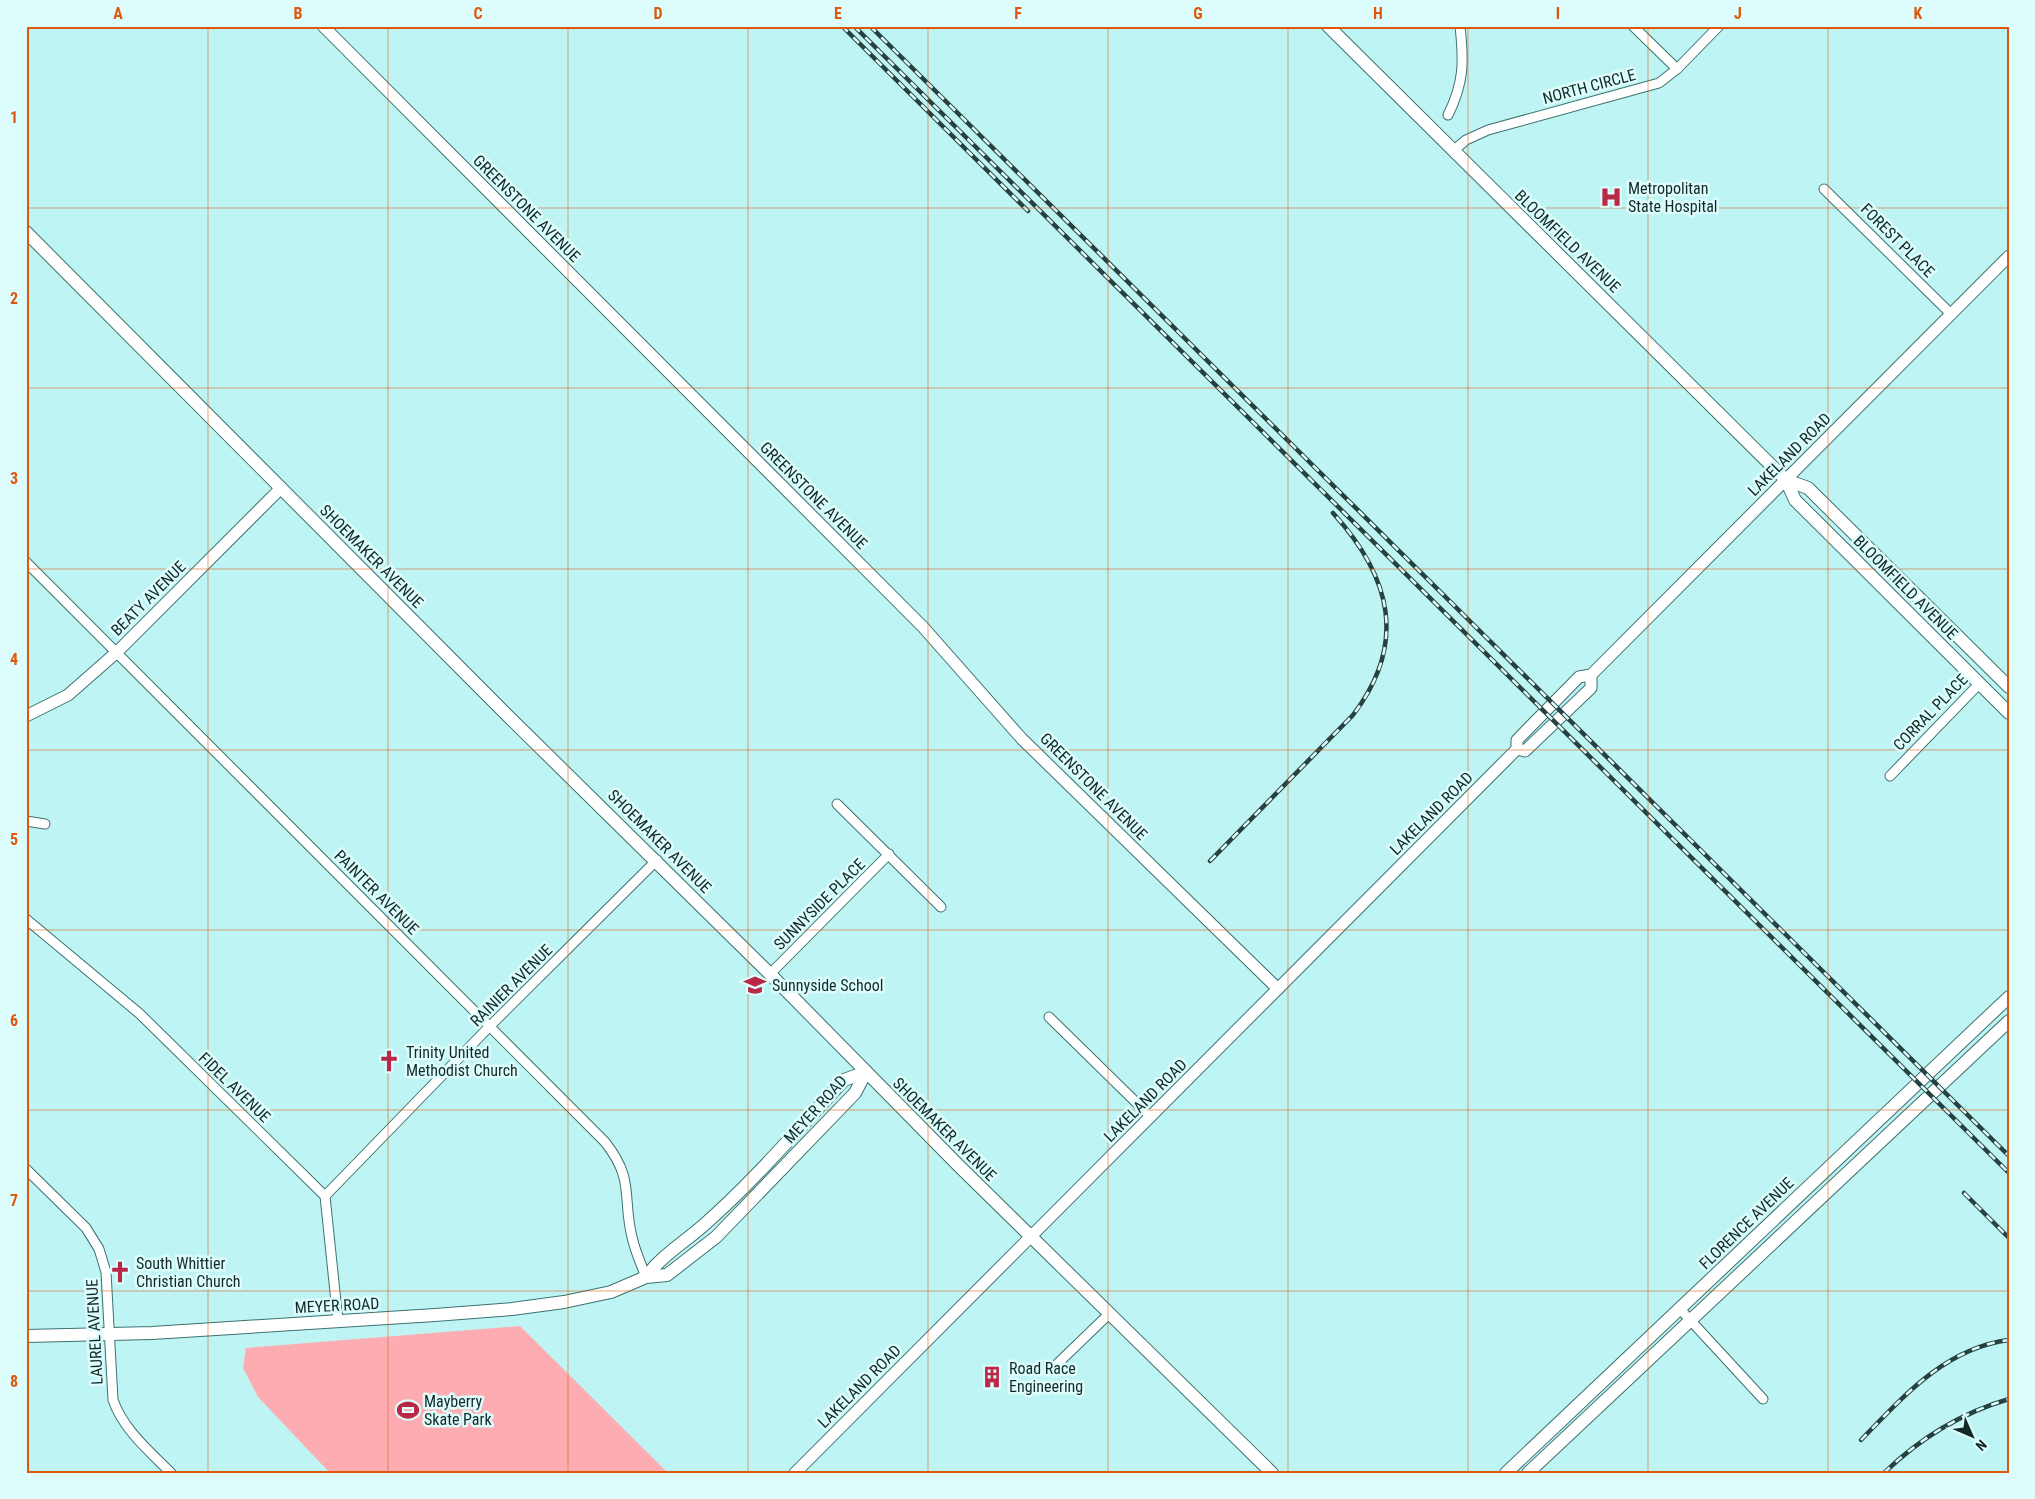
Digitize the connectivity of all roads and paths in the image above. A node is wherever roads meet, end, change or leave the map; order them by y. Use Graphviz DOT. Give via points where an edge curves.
graph roads {
  1 [pos="323,26"];
  2 [pos="1328,26"];
  3 [pos="1460,26"];
  4 [pos="1634,26"];
  5 [pos="1719,26"];
  6 [pos="1677,69"];
  7 [pos="1448,115"];
  8 [pos="1453,151"];
  9 [pos="1824,188"];
  10 [pos="26,232"];
  11 [pos="2009,256"];
  12 [pos="1951,314"];
  13 [pos="1786,480"];
  14 [pos="281,488"];
  15 [pos="26,562"];
  16 [pos="117,652"];
  17 [pos="1992,671"];
  18 [pos="1979,684"];
  19 [pos="2009,687"];
  20 [pos="2009,713"];
  21 [pos="26,716"];
  22 [pos="1890,776"];
  23 [pos="837,804"];
  24 [pos="26,821"];
  25 [pos="45,824"];
  26 [pos="889,854"];
  27 [pos="657,860"];
  28 [pos="941,907"];
  29 [pos="26,919"];
  30 [pos="770,974"];
  31 [pos="1278,989"];
  32 [pos="2009,997"];
  33 [pos="1049,1016"];
  34 [pos="2009,1021"];
  35 [pos="490,1026"];
  36 [pos="866,1072"];
  37 [pos="1150,1117"];
  38 [pos="26,1169"];
  39 [pos="736,1193"];
  40 [pos="325,1196"];
  41 [pos="747,1206"];
  42 [pos="1032,1236"];
  43 [pos="646,1278"];
  44 [pos="1680,1309"];
  45 [pos="1110,1313"];
  46 [pos="1690,1320"];
  47 [pos="338,1321"];
  48 [pos="108,1334"];
  49 [pos="26,1336"];
  50 [pos="1053,1368"];
  51 [pos="1763,1398"];
  52 [pos="1507,1472"];
  53 [pos="171,1473"];
  54 [pos="796,1473"];
  55 [pos="1272,1473"];
  56 [pos="1528,1473"];
  1 -- 31 [label="street, GREENSTONE AVENUE" via="923,627 1022,738"];
  2 -- 8 [label="main road, BLOOMFIELD AVENUE"];
  3 -- 7 [label="street" via="1464,61 1461,83"];
  4 -- 6 [label="street"];
  5 -- 6 [label="street, NORTH CIRCLE"];
  6 -- 8 [label="street, NORTH CIRCLE" via="1659,83 1488,130 1466,140"];
  8 -- 13 [label="main road, BLOOMFIELD AVENUE"];
  9 -- 12 [label="street, FOREST PLACE"];
  10 -- 14 [label="main road, SHOEMAKER AVENUE"];
  11 -- 12 [label="street, LAKELAND ROAD"];
  12 -- 13 [label="street, LAKELAND ROAD"];
  13 -- 17 [label="main road, BLOOMFIELD AVENUE" via="1808,488"];
  13 -- 18 [label="main road, BLOOMFIELD AVENUE" via="1795,500"];
  13 -- 31 [label="street, LAKELAND ROAD" via="1591,675 1591,688 1525,751 1517,749"];
  14 -- 16 [label="street, BEATY AVENUE"];
  14 -- 27 [label="main road, SHOEMAKER AVENUE"];
  15 -- 16 [label="street, PAINTER AVENUE"];
  16 -- 21 [label="street, BEATY AVENUE" via="68,695"];
  16 -- 35 [label="street, PAINTER AVENUE"];
  17 -- 18 [label="main road, CORRAL PLACE"];
  17 -- 19 [label="main road, BLOOMFIELD AVENUE"];
  18 -- 20 [label="main road, BLOOMFIELD AVENUE"];
  18 -- 22 [label="street, CORRAL PLACE"];
  23 -- 26 [label="street, SUNNYSIDE PLACE"];
  24 -- 25 [label="street"];
  26 -- 28 [label="street, SUNNYSIDE PLACE"];
  26 -- 30 [label="street, SUNNYSIDE PLACE"];
  27 -- 30 [label="main road, SHOEMAKER AVENUE"];
  27 -- 35 [label="street, RAINIER AVENUE"];
  29 -- 40 [label="street, FIDEL AVENUE" via="140,1014"];
  30 -- 36 [label="main road, SHOEMAKER AVENUE"];
  31 -- 37 [label="street, LAKELAND ROAD"];
  32 -- 44 [label="main road, FLORENCE AVENUE"];
  33 -- 37 [label="street"];
  34 -- 46 [label="main road, FLORENCE AVENUE"];
  35 -- 40 [label="street, RAINIER AVENUE"];
  35 -- 43 [label="street, PAINTER AVENUE" via="612,1152 624,1174 632,1236"];
  36 -- 39 [label="main road, MEYER ROAD" via="844,1080"];
  36 -- 41 [label="main road, MEYER ROAD" via="855,1094"];
  36 -- 42 [label="main road, SHOEMAKER AVENUE"];
  37 -- 42 [label="street, LAKELAND ROAD"];
  38 -- 48 [label="street, LAUREL AVENUE" via="86,1228 99,1249 106,1272"];
  39 -- 41 [label="main road"];
  39 -- 43 [label="main road, MEYER ROAD" via="706,1224 657,1262"];
  40 -- 47 [label="street"];
  41 -- 43 [label="main road, MEYER ROAD" via="716,1237 667,1275"];
  42 -- 45 [label="main road, SHOEMAKER AVENUE"];
  42 -- 54 [label="street, LAKELAND ROAD"];
  43 -- 47 [label="main road, MEYER ROAD" via="611,1292 564,1302 512,1309"];
  44 -- 46 [label="street"];
  44 -- 52 [label="main road, FLORENCE AVENUE"];
  45 -- 50 [label="street"];
  45 -- 55 [label="main road, SHOEMAKER AVENUE"];
  46 -- 51 [label="street"];
  46 -- 56 [label="main road, FLORENCE AVENUE"];
  47 -- 48 [label="main road, MEYER ROAD"];
  48 -- 49 [label="main road, MEYER ROAD"];
  48 -- 53 [label="street, LAUREL AVENUE" via="116,1410 131,1432"];
}
